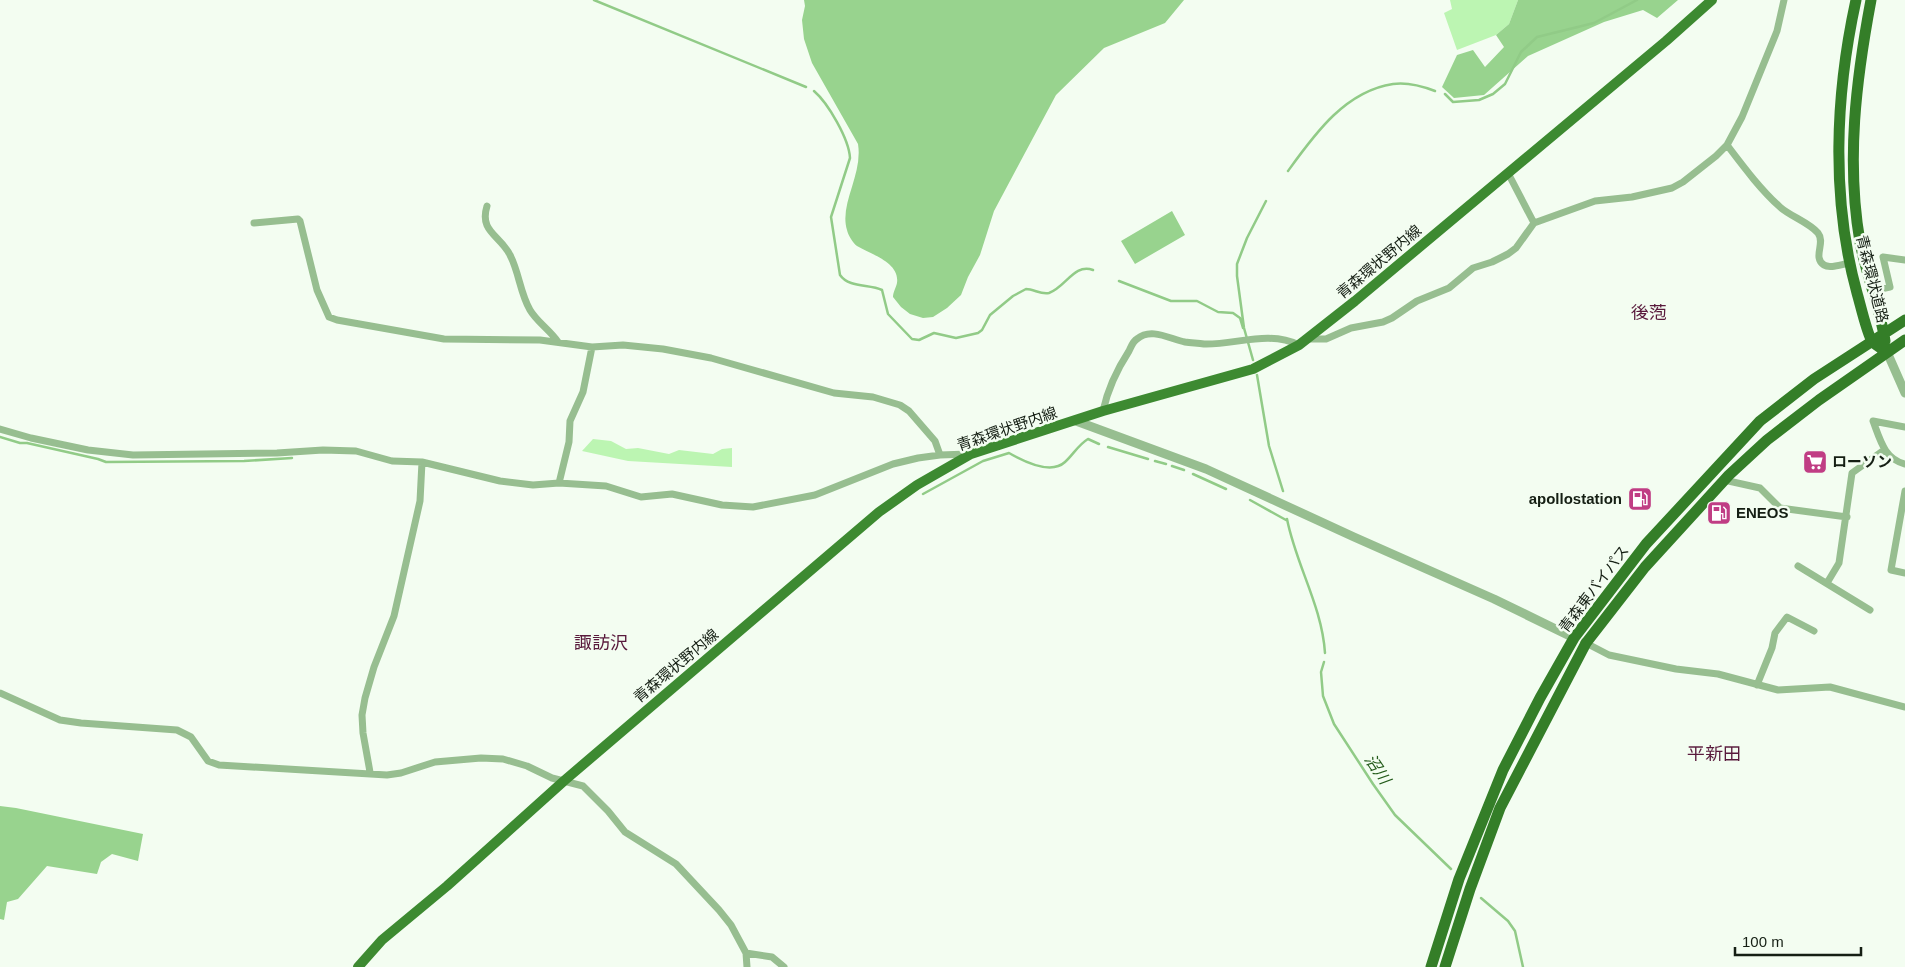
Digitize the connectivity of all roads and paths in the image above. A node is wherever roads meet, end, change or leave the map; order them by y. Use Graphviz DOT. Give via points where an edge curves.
graph roads {
  1 [pos="1712,0"];
  2 [pos="1784,0"];
  3 [pos="1856,0"];
  4 [pos="1871,0"];
  5 [pos="1727,145"];
  6 [pos="1508,173"];
  7 [pos="487,206"];
  8 [pos="254,223"];
  9 [pos="1534,224"];
  10 [pos="1905,260"];
  11 [pos="1850,263"];
  12 [pos="1871,291"];
  13 [pos="1905,320"];
  14 [pos="1884,334"];
  15 [pos="1308,339"];
  16 [pos="1905,340"];
  17 [pos="1872,341"];
  18 [pos="558,342"];
  19 [pos="1299,345"];
  20 [pos="592,347"];
  21 [pos="1886,352"];
  22 [pos="1905,393"];
  23 [pos="1103,411"];
  24 [pos="1076,420"];
  25 [pos="1905,427"];
  26 [pos="0,429"];
  27 [pos="1884,450"];
  28 [pos="971,454"];
  29 [pos="940,455"];
  30 [pos="422,462"];
  31 [pos="1905,464"];
  32 [pos="1724,480"];
  33 [pos="560,483"];
  34 [pos="1905,491"];
  35 [pos="1847,517"];
  36 [pos="1798,566"];
  37 [pos="1905,573"];
  38 [pos="1827,583"];
  39 [pos="1870,610"];
  40 [pos="1814,630"];
  41 [pos="1574,638"];
  42 [pos="1586,643"];
  43 [pos="1757,685"];
  44 [pos="0,694"];
  45 [pos="1905,707"];
  46 [pos="370,772"];
  47 [pos="565,780"];
  48 [pos="746,953"];
  49 [pos="358,967"];
  50 [pos="747,967"];
  51 [pos="784,967"];
  52 [pos="1431,967"];
  53 [pos="1445,967"];
  1 -- 6 [label="main road, 青森環状野内線"];
  2 -- 5 [label="street" via="1777,31"];
  3 -- 11 [label="highway, 青森環状道路" via="1846,54 1840,124 1840,189"];
  4 -- 12 [label="highway, 青森環状道路" via="1858,82 1853,167 1857,222"];
  5 -- 9 [label="street" via="1672,188 1595,201"];
  5 -- 11 [label="street" via="1779,206 1817,231 1821,244 1819,261 1829,267"];
  6 -- 9 [label="street"];
  6 -- 15 [label="main road, 青森環状野内線"];
  7 -- 18 [label="street" via="484,217 487,227 511,256 529,308"];
  8 -- 18 [label="street" via="298,219 320,299 329,317 444,339"];
  9 -- 15 [label="street" via="1508,254 1473,268 1449,288 1417,301 1392,318 1351,328 1326,339"];
  10 -- 12 [label="street" via="1884,257 1890,287"];
  11 -- 17 [label="highway, 青森環状道路"];
  12 -- 14 [label="highway, 青森環状道路"];
  13 -- 14 [label="highway, 青森東バイパス"];
  14 -- 17 [label="highway, 青森東バイパス"];
  14 -- 21 [label="highway, 青森環状道路"];
  15 -- 19 [label="main road, 青森環状野内線"];
  16 -- 21 [label="highway, 青森東バイパス"];
  17 -- 21 [label="highway, 青森環状道路"];
  17 -- 41 [label="highway, 青森東バイパス" via="1814,379 1760,421 1646,544"];
  18 -- 20 [label="street"];
  19 -- 23 [label="main road, 青森環状野内線" via="1253,370"];
  19 -- 23 [label="street" via="1279,339 1206,344 1144,334 1136,339 1117,370"];
  20 -- 29 [label="street" via="623,344 663,349 710,358 834,393 873,397 900,405 935,441"];
  20 -- 33 [label="street" via="583,392 570,421"];
  21 -- 22 [label="street"];
  21 -- 32 [label="highway, 青森東バイパス" via="1768,440"];
  23 -- 24 [label="main road, 青森環状野内線"];
  24 -- 28 [label="main road, 青森環状野内線"];
  24 -- 41 [label="street" via="1206,469"];
  25 -- 27 [label="street" via="1873,421"];
  26 -- 30 [label="street" via="118,454 147,456 338,450 356,451 392,461"];
  27 -- 31 [label="street" via="1895,462"];
  27 -- 35 [label="street" via="1852,473"];
  28 -- 29 [label="street"];
  28 -- 47 [label="main road, 青森環状野内線" via="917,485 880,512"];
  29 -- 33 [label="street" via="893,464 815,495 753,507 722,506 672,494 641,497 606,486"];
  30 -- 33 [label="street" via="500,481 533,485"];
  30 -- 46 [label="street" via="420,501 394,616 374,667 363,708 362,733"];
  32 -- 35 [label="street" via="1760,488 1780,508"];
  32 -- 42 [label="highway, 青森東バイパス" via="1645,567"];
  34 -- 37 [label="street" via="1891,570"];
  35 -- 38 [label="street" via="1839,563"];
  36 -- 38 [label="street"];
  38 -- 39 [label="street"];
  40 -- 43 [label="street" via="1787,616 1774,633 1772,648"];
  41 -- 42 [label="street"];
  41 -- 52 [label="highway, 青森東バイパス" via="1503,770 1459,879"];
  42 -- 43 [label="street" via="1609,654 1676,669 1718,674"];
  42 -- 53 [label="highway, 青森東バイパス" via="1500,808"];
  43 -- 45 [label="street" via="1778,690 1830,687"];
  44 -- 46 [label="street" via="60,720 177,730 191,737 212,763"];
  46 -- 47 [label="street" via="387,775 436,762 481,758 504,759"];
  47 -- 48 [label="street" via="583,786 625,832 676,864 730,925"];
  47 -- 49 [label="main road, 青森環状野内線" via="382,940"];
  48 -- 50 [label="street"];
  48 -- 51 [label="street" via="772,957"];
}
